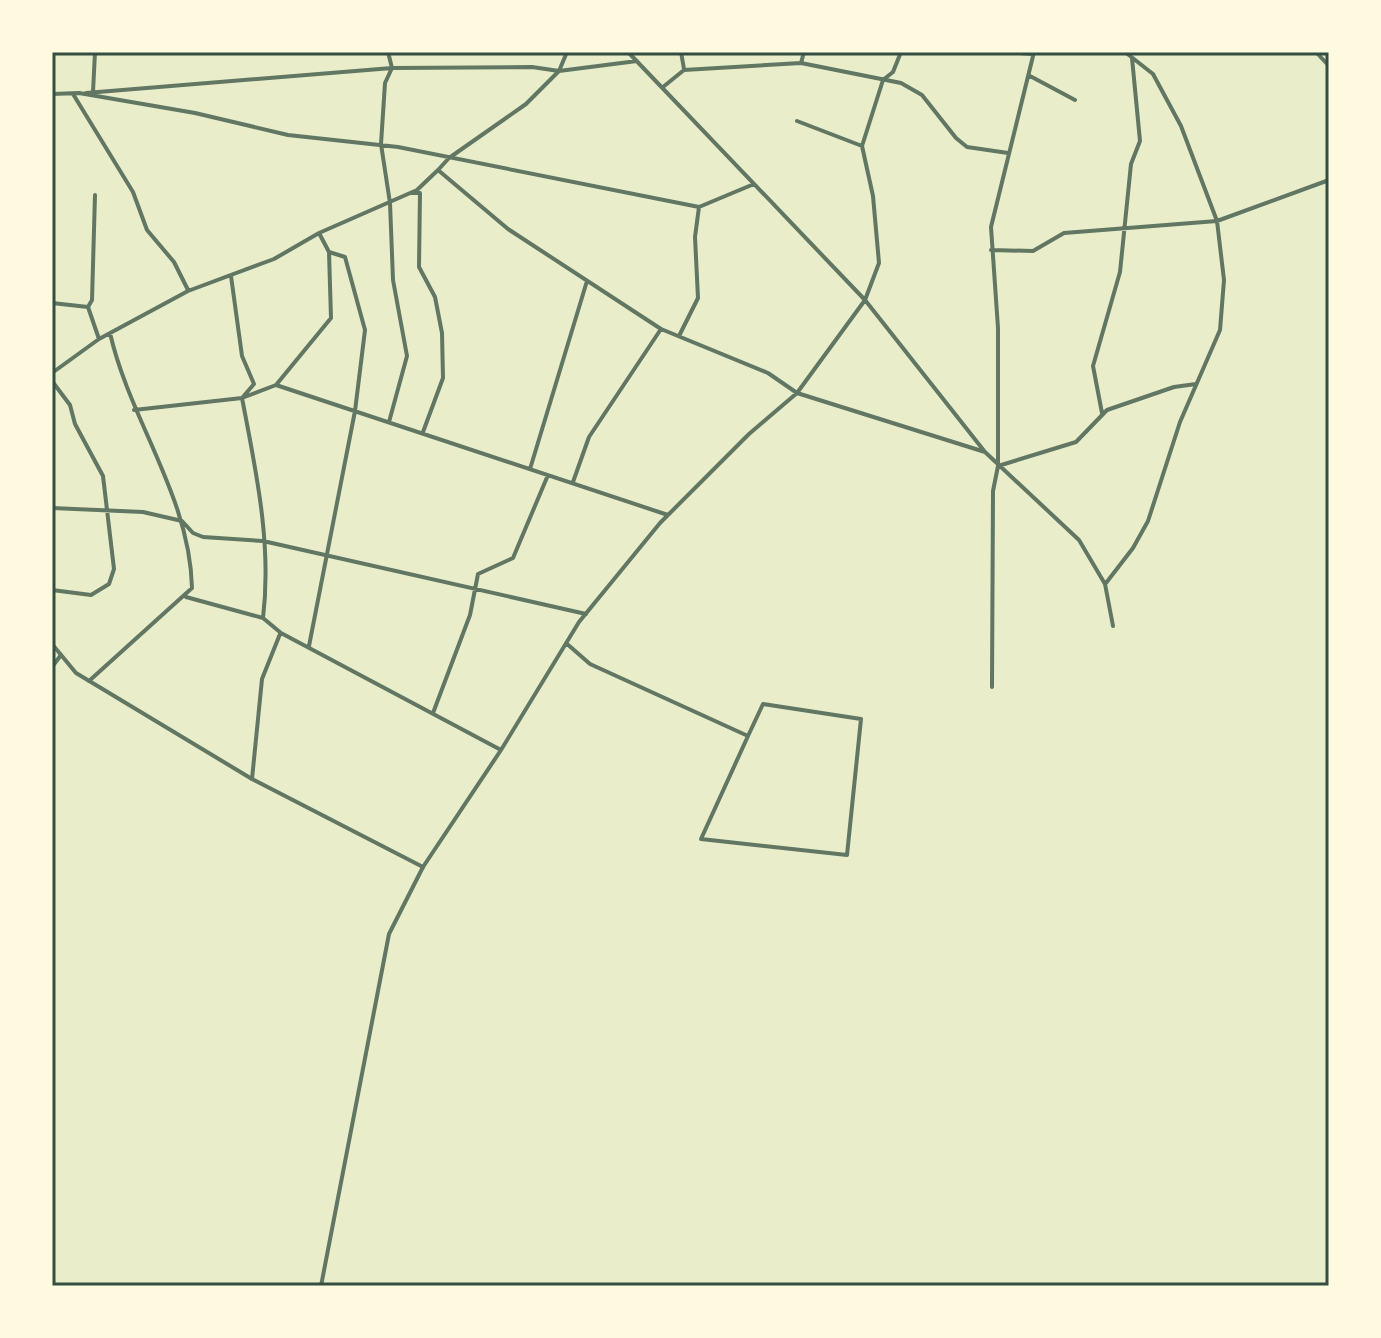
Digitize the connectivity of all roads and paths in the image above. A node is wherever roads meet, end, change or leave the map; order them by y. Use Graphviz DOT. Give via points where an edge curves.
graph roads {
  1 [pos="95,52"];
  2 [pos="388,52"];
  3 [pos="567,52"];
  4 [pos="628,52"];
  5 [pos="681,52"];
  6 [pos="804,52"];
  7 [pos="901,52"];
  8 [pos="1007,52"];
  9 [pos="1125,52"];
  10 [pos="1316,52"];
  11 [pos="1033,53"];
  12 [pos="1132,58"];
  13 [pos="637,61"];
  14 [pos="801,63"];
  15 [pos="1329,66"];
  16 [pos="392,68"];
  17 [pos="684,70"];
  18 [pos="559,71"];
  19 [pos="1030,76"];
  20 [pos="883,80"];
  21 [pos="663,87"];
  22 [pos="93,92"];
  23 [pos="76,93"];
  24 [pos="52,94"];
  25 [pos="1075,100"];
  26 [pos="797,121"];
  27 [pos="381,144"];
  28 [pos="862,146"];
  29 [pos="1008,153"];
  30 [pos="449,158"];
  31 [pos="438,170"];
  32 [pos="1329,180"];
  33 [pos="754,184"];
  34 [pos="410,194"];
  35 [pos="95,195"];
  36 [pos="390,203"];
  37 [pos="699,207"];
  38 [pos="1217,221"];
  39 [pos="1123,228"];
  40 [pos="319,233"];
  41 [pos="991,250"];
  42 [pos="329,252"];
  43 [pos="231,276"];
  44 [pos="587,281"];
  45 [pos="188,291"];
  46 [pos="865,300"];
  47 [pos="52,303"];
  48 [pos="88,307"];
  49 [pos="661,329"];
  50 [pos="110,333"];
  51 [pos="680,334"];
  52 [pos="99,339"];
  53 [pos="52,373"];
  54 [pos="52,381"];
  55 [pos="1196,384"];
  56 [pos="276,385"];
  57 [pos="797,393"];
  58 [pos="242,398"];
  59 [pos="134,410"];
  60 [pos="355,411"];
  61 [pos="1102,413"];
  62 [pos="389,422"];
  63 [pos="422,433"];
  64 [pos="985,452"];
  65 [pos="998,466"];
  66 [pos="530,469"];
  67 [pos="548,475"];
  68 [pos="573,483"];
  69 [pos="52,508"];
  70 [pos="104,508"];
  71 [pos="669,515"];
  72 [pos="182,521"];
  73 [pos="263,541"];
  74 [pos="325,557"];
  75 [pos="1105,584"];
  76 [pos="52,590"];
  77 [pos="475,590"];
  78 [pos="186,597"];
  79 [pos="586,614"];
  80 [pos="263,618"];
  81 [pos="1113,626"];
  82 [pos="281,633"];
  83 [pos="566,643"];
  84 [pos="52,644"];
  85 [pos="309,646"];
  86 [pos="61,655"];
  87 [pos="52,667"];
  88 [pos="89,681"];
  89 [pos="992,687"];
  90 [pos="433,713"];
  91 [pos="748,736"];
  92 [pos="501,750"];
  93 [pos="252,779"];
  94 [pos="423,867"];
  95 [pos="321,1286"];
  1 -- 22 [label="street"];
  2 -- 16 [label="street"];
  3 -- 18 [label="street"];
  4 -- 13 [label="street"];
  5 -- 17 [label="street"];
  6 -- 14 [label="street"];
  7 -- 20 [label="street" via="893,72"];
  8 -- 11 [label="street"];
  9 -- 12 [label="street"];
  10 -- 15 [label="street"];
  11 -- 19 [label="street"];
  12 -- 38 [label="street" via="1153,74 1181,126"];
  12 -- 39 [label="street" via="1140,141 1131,164"];
  13 -- 18 [label="street"];
  13 -- 21 [label="street"];
  14 -- 17 [label="street"];
  14 -- 20 [label="street"];
  16 -- 18 [label="street"];
  16 -- 22 [label="street"];
  16 -- 27 [label="street" via="385,83"];
  17 -- 21 [label="street"];
  18 -- 30 [label="street" via="526,104"];
  19 -- 25 [label="street"];
  19 -- 29 [label="street"];
  20 -- 28 [label="street"];
  20 -- 29 [label="street" via="922,95 967,147"];
  21 -- 33 [label="street"];
  22 -- 23 [label="street"];
  23 -- 24 [label="street"];
  23 -- 27 [label="street" via="288,135"];
  23 -- 45 [label="street" via="133,192 147,230 174,262"];
  26 -- 28 [label="street"];
  27 -- 30 [label="street"];
  27 -- 36 [label="street"];
  28 -- 46 [label="street" via="879,263"];
  29 -- 41 [label="street"];
  30 -- 31 [label="street"];
  30 -- 37 [label="street"];
  31 -- 34 [label="street"];
  31 -- 44 [label="street" via="508,229"];
  32 -- 38 [label="street"];
  33 -- 37 [label="street"];
  33 -- 46 [label="street"];
  34 -- 36 [label="street"];
  34 -- 63 [label="street" via="420,193 419,267 435,297 442,333 443,378"];
  35 -- 48 [label="street"];
  36 -- 40 [label="street"];
  36 -- 62 [label="street" via="393,280 407,356"];
  37 -- 51 [label="street" via="698,298"];
  38 -- 39 [label="street"];
  38 -- 55 [label="street" via="1224,280 1220,330"];
  39 -- 41 [label="street" via="1064,233 1033,251"];
  39 -- 61 [label="street" via="1117,286 1093,366"];
  40 -- 42 [label="street"];
  40 -- 43 [label="street"];
  41 -- 65 [label="street" via="998,328"];
  42 -- 56 [label="street" via="331,318"];
  42 -- 60 [label="street" via="345,257 365,330"];
  43 -- 45 [label="street"];
  43 -- 58 [label="street" via="242,356 254,384"];
  44 -- 49 [label="street"];
  44 -- 66 [label="street"];
  45 -- 50 [label="street"];
  46 -- 57 [label="street"];
  46 -- 64 [label="street"];
  47 -- 48 [label="street"];
  48 -- 52 [label="street"];
  49 -- 51 [label="street"];
  49 -- 68 [label="street" via="589,437"];
  50 -- 52 [label="street"];
  50 -- 59 [label="street"];
  51 -- 57 [label="street" via="778,378"];
  52 -- 53 [label="street"];
  54 -- 70 [label="street" via="70,405 103,476"];
  55 -- 61 [label="street"];
  55 -- 75 [label="street" via="1148,521"];
  56 -- 58 [label="street"];
  56 -- 60 [label="street"];
  57 -- 64 [label="street"];
  57 -- 71 [label="street"];
  58 -- 59 [label="street"];
  58 -- 73 [label="street" via="263,505"];
  59 -- 72 [label="street"];
  60 -- 62 [label="street"];
  60 -- 74 [label="street"];
  61 -- 65 [label="street" via="1076,442"];
  62 -- 63 [label="street"];
  63 -- 66 [label="street"];
  64 -- 65 [label="street"];
  65 -- 75 [label="street" via="1079,540"];
  65 -- 89 [label="street" via="993,491"];
  66 -- 67 [label="street"];
  67 -- 68 [label="street"];
  67 -- 77 [label="street" via="513,558 478,574"];
  68 -- 71 [label="street"];
  69 -- 70 [label="street"];
  70 -- 72 [label="street"];
  70 -- 76 [label="street" via="114,569 109,584 91,595"];
  71 -- 79 [label="street"];
  72 -- 73 [label="street" via="203,537"];
  72 -- 78 [label="street" via="191,569 192,588"];
  73 -- 74 [label="street"];
  73 -- 80 [label="street" via="268,580"];
  74 -- 77 [label="street"];
  74 -- 85 [label="street"];
  75 -- 81 [label="street"];
  77 -- 79 [label="street"];
  77 -- 90 [label="street" via="452,670"];
  78 -- 80 [label="street"];
  78 -- 88 [label="street"];
  79 -- 83 [label="street"];
  80 -- 82 [label="street"];
  82 -- 85 [label="street"];
  82 -- 93 [label="street" via="262,679"];
  83 -- 91 [label="street" via="590,664"];
  83 -- 92 [label="street"];
  84 -- 86 [label="street"];
  85 -- 90 [label="street"];
  86 -- 87 [label="street"];
  86 -- 88 [label="street"];
  88 -- 93 [label="street"];
  90 -- 92 [label="street"];
  91 -- 91 [label="street" via="763,704 861,719 847,855 701,839"];
  92 -- 94 [label="street"];
  93 -- 94 [label="street"];
  94 -- 95 [label="street" via="389,934"];
}
